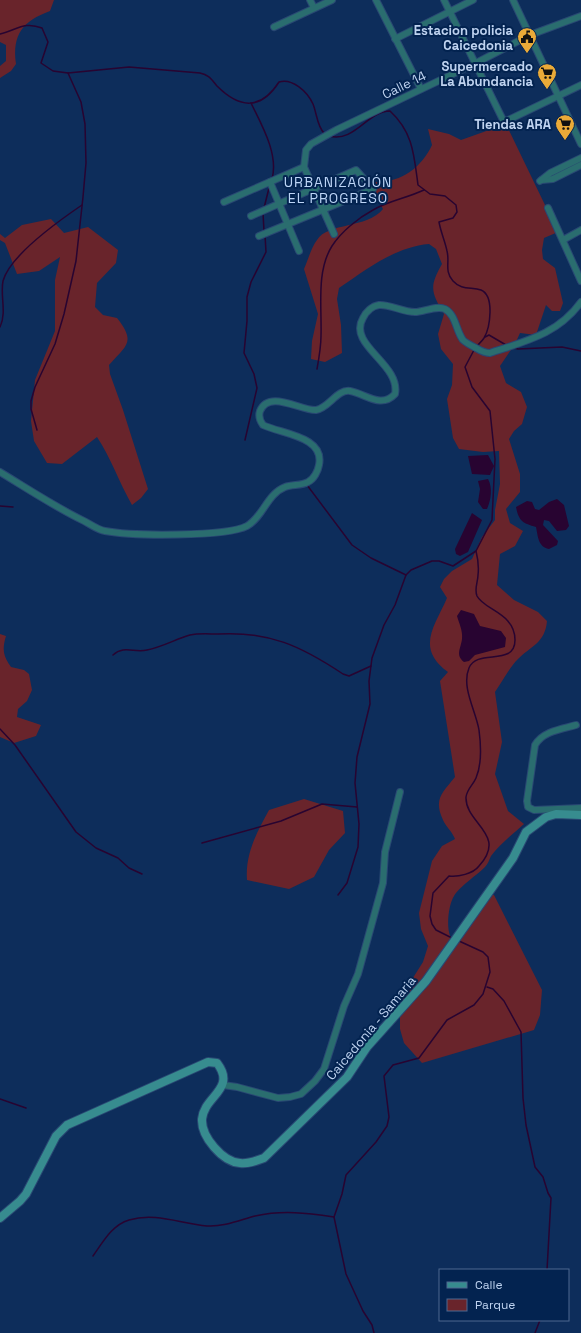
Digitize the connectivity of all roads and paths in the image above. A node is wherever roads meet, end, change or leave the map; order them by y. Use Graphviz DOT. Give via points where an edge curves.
graph roads {
  1 [pos="310,0"];
  2 [pos="332,0"];
  3 [pos="376,0"];
  4 [pos="444,0"];
  5 [pos="473,0"];
  6 [pos="513,0"];
  7 [pos="314,8"];
  8 [pos="450,12"];
  9 [pos="581,16"];
  10 [pos="274,28"];
  11 [pos="530,35"];
  12 [pos="395,39"];
  13 [pos="476,63"];
  14 [pos="581,85"];
  15 [pos="421,89"];
  16 [pos="558,96"];
  17 [pos="581,144"];
  18 [pos="581,158"];
  19 [pos="581,165"];
  20 [pos="304,168"];
  21 [pos="270,182"];
  22 [pos="314,190"];
  23 [pos="224,202"];
  24 [pos="279,205"];
  25 [pos="548,208"];
  26 [pos="323,210"];
  27 [pos="251,216"];
  28 [pos="288,225"];
  29 [pos="581,230"];
  30 [pos="334,234"];
  31 [pos="259,236"];
  32 [pos="563,240"];
  33 [pos="299,251"];
  34 [pos="581,281"];
  35 [pos="581,302"];
  36 [pos="0,472"];
  37 [pos="576,725"];
  38 [pos="400,792"];
  39 [pos="581,808"];
  40 [pos="581,815"];
  41 [pos="223,1085"];
  42 [pos="0,1218"];
  1 -- 7 [label="street"];
  2 -- 7 [label="street"];
  3 -- 12 [label="street"];
  4 -- 8 [label="street"];
  5 -- 8 [label="street"];
  6 -- 11 [label="street"];
  7 -- 10 [label="street"];
  8 -- 12 [label="street"];
  8 -- 13 [label="street"];
  9 -- 11 [label="street, Calle 14"];
  11 -- 13 [label="street, Calle 14"];
  11 -- 16 [label="street"];
  12 -- 15 [label="street"];
  13 -- 15 [label="street, Calle 14"];
  13 -- 16 [label="street" via="504,122"];
  14 -- 16 [label="street"];
  15 -- 20 [label="street, Calle 14" via="311,144 306,150"];
  16 -- 17 [label="street"];
  18 -- 19 [label="street" via="550,173 540,181 553,179"];
  20 -- 21 [label="street"];
  20 -- 22 [label="street"];
  21 -- 23 [label="street"];
  21 -- 24 [label="street"];
  22 -- 24 [label="street"];
  22 -- 26 [label="street"];
  22 -- 26 [label="street" via="356,170 373,189"];
  24 -- 27 [label="street"];
  24 -- 28 [label="street"];
  25 -- 32 [label="street"];
  26 -- 28 [label="street"];
  26 -- 30 [label="street"];
  28 -- 31 [label="street"];
  28 -- 33 [label="street"];
  29 -- 32 [label="street"];
  32 -- 34 [label="street"];
  35 -- 36 [label="street" via="566,321 538,337 490,353 485,353 464,341 453,317 444,309 415,312 380,305 372,308 363,316 360,331 363,341 387,368 395,382 395,394 384,401 350,391 342,392 318,410 284,402 267,403 259,415 263,425 309,442 318,454 319,468 308,482 285,487 278,492 256,519 240,529 189,534 104,531 66,512"];
  37 -- 39 [label="street" via="547,734 535,745 527,801 528,807 534,810"];
  38 -- 41 [label="street" via="385,852 383,883 358,974 344,1006 324,1069 301,1094 290,1097 278,1098"];
  40 -- 41 [label="street, Caicedonia - Samaria" via="556,814 546,817 526,832 513,858 426,981 367,1047 347,1077 264,1158 246,1163 232,1161 206,1136 202,1119 206,1108"];
  41 -- 42 [label="street" via="221,1069 217,1063 208,1062 67,1124 56,1136 26,1194"];
}
